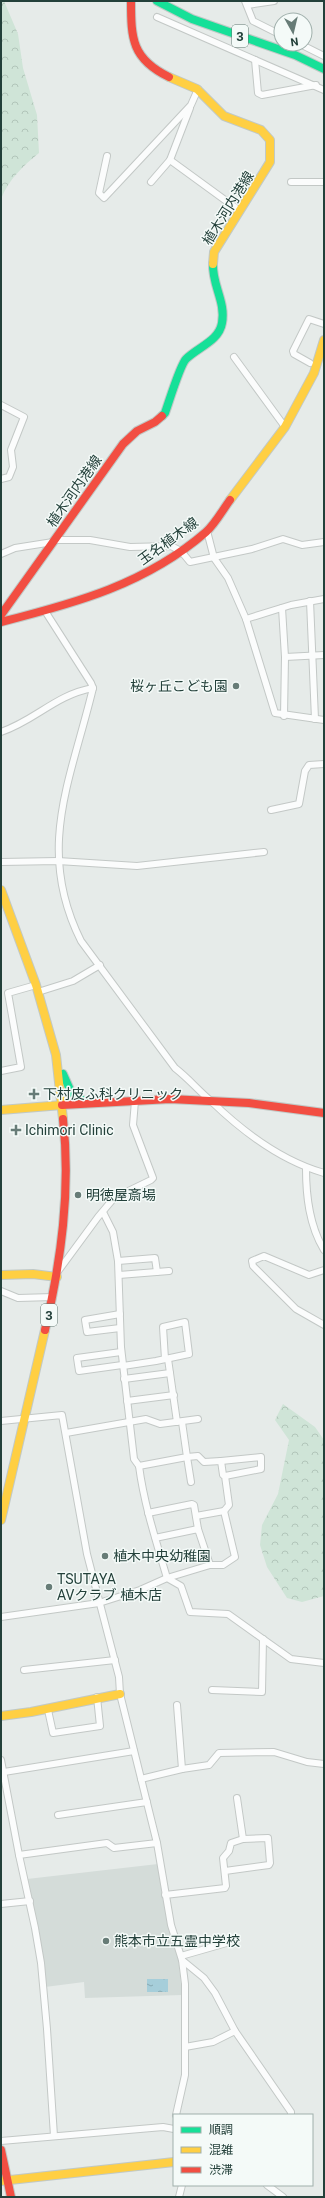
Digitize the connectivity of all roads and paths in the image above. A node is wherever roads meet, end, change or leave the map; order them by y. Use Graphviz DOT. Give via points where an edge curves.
graph roads {
  1 [pos="131,1"];
  2 [pos="157,1"];
  3 [pos="274,1"];
  4 [pos="246,3"];
  5 [pos="157,17"];
  6 [pos="273,30"];
  7 [pos="313,50"];
  8 [pos="324,56"];
  9 [pos="255,60"];
  10 [pos="324,69"];
  11 [pos="316,86"];
  12 [pos="198,89"];
  13 [pos="324,90"];
  14 [pos="192,105"];
  15 [pos="107,156"];
  16 [pos="170,160"];
  17 [pos="151,182"];
  18 [pos="291,182"];
  19 [pos="324,182"];
  20 [pos="240,211"];
  21 [pos="324,324"];
  22 [pos="324,340"];
  23 [pos="234,357"];
  24 [pos="310,363"];
  25 [pos="1,405"];
  26 [pos="285,427"];
  27 [pos="1,479"];
  28 [pos="207,531"];
  29 [pos="54,541"];
  30 [pos="324,542"];
  31 [pos="1,547"];
  32 [pos="7,551"];
  33 [pos="181,551"];
  34 [pos="1,554"];
  35 [pos="214,558"];
  36 [pos="324,599"];
  37 [pos="310,601"];
  38 [pos="282,608"];
  39 [pos="45,611"];
  40 [pos="1,615"];
  41 [pos="246,619"];
  42 [pos="1,622"];
  43 [pos="313,655"];
  44 [pos="324,655"];
  45 [pos="285,657"];
  46 [pos="93,688"];
  47 [pos="284,716"];
  48 [pos="315,719"];
  49 [pos="324,720"];
  50 [pos="1,732"];
  51 [pos="324,764"];
  52 [pos="324,767"];
  53 [pos="307,768"];
  54 [pos="271,810"];
  55 [pos="264,852"];
  56 [pos="58,861"];
  57 [pos="1,862"];
  58 [pos="1,890"];
  59 [pos="100,965"];
  60 [pos="34,988"];
  61 [pos="56,1055"];
  62 [pos="1,1071"];
  63 [pos="135,1101"];
  64 [pos="210,1101"];
  65 [pos="86,1103"];
  66 [pos="62,1105"];
  67 [pos="1,1110"];
  68 [pos="324,1113"];
  69 [pos="306,1168"];
  70 [pos="324,1173"];
  71 [pos="103,1212"];
  72 [pos="324,1250"];
  73 [pos="118,1261"];
  74 [pos="324,1270"];
  75 [pos="169,1271"];
  76 [pos="157,1272"];
  77 [pos="58,1274"];
  78 [pos="1,1275"];
  79 [pos="119,1275"];
  80 [pos="1,1291"];
  81 [pos="53,1297"];
  82 [pos="120,1314"];
  83 [pos="324,1325"];
  84 [pos="120,1328"];
  85 [pos="121,1352"];
  86 [pos="167,1359"];
  87 [pos="122,1366"];
  88 [pos="170,1373"];
  89 [pos="124,1379"];
  90 [pos="174,1395"];
  91 [pos="127,1401"];
  92 [pos="26,1418"];
  93 [pos="198,1419"];
  94 [pos="1,1421"];
  95 [pos="130,1421"];
  96 [pos="180,1422"];
  97 [pos="66,1433"];
  98 [pos="187,1457"];
  99 [pos="221,1461"];
  100 [pos="139,1466"];
  101 [pos="226,1476"];
  102 [pos="191,1482"];
  103 [pos="224,1511"];
  104 [pos="148,1513"];
  105 [pos="196,1516"];
  106 [pos="1,1520"];
  107 [pos="198,1529"];
  108 [pos="155,1538"];
  109 [pos="210,1565"];
  110 [pos="167,1578"];
  111 [pos="99,1603"];
  112 [pos="1,1617"];
  113 [pos="263,1639"];
  114 [pos="115,1660"];
  115 [pos="324,1663"];
  116 [pos="24,1670"];
  117 [pos="212,1690"];
  118 [pos="120,1694"];
  119 [pos="97,1697"];
  120 [pos="177,1705"];
  121 [pos="48,1710"];
  122 [pos="1,1716"];
  123 [pos="134,1751"];
  124 [pos="1,1760"];
  125 [pos="324,1764"];
  126 [pos="182,1769"];
  127 [pos="4,1772"];
  128 [pos="141,1779"];
  129 [pos="237,1798"];
  130 [pos="147,1802"];
  131 [pos="58,1815"];
  132 [pos="243,1839"];
  133 [pos="157,1843"];
  134 [pos="19,1855"];
  135 [pos="224,1871"];
  136 [pos="165,1895"];
  137 [pos="30,1901"];
  138 [pos="1,1904"];
  139 [pos="230,1942"];
  140 [pos="181,1958"];
  141 [pos="235,2031"];
  142 [pos="185,2047"];
  143 [pos="176,2114"];
  144 [pos="291,2114"];
  145 [pos="173,2127"];
  146 [pos="54,2136"];
  147 [pos="1,2141"];
  148 [pos="1,2150"];
  149 [pos="173,2162"];
  150 [pos="5,2181"];
  151 [pos="182,2186"];
  152 [pos="275,2188"];
  153 [pos="11,2197"];
  154 [pos="179,2197"];
  155 [pos="283,2197"];
  1 -- 12 [label="main road, 植木河内港線" via="135,47 143,59 155,70"];
  2 -- 10 [label="main road, 3" via="192,19 295,55"];
  3 -- 4 [label="street"];
  4 -- 6 [label="street" via="253,21"];
  5 -- 9 [label="street"];
  7 -- 8 [label="street"];
  9 -- 11 [label="street"];
  9 -- 11 [label="street" via="258,93 262,95"];
  11 -- 13 [label="street"];
  12 -- 14 [label="street"];
  12 -- 20 [label="main road, 植木河内港線" via="219,113 230,119 256,126 264,131 269,139 272,151 270,162"];
  14 -- 15 [label="street" via="104,198 99,193"];
  14 -- 16 [label="street"];
  16 -- 17 [label="street"];
  16 -- 20 [label="street"];
  18 -- 19 [label="street"];
  20 -- 29 [label="main road, 植木河内港線" via="214,252 212,261 224,310 218,335 185,360 164,413 155,422 136,431 123,444"];
  21 -- 24 [label="street" via="309,319 293,351"];
  22 -- 26 [label="main road, 玉名植木線" via="314,373"];
  23 -- 26 [label="street"];
  25 -- 27 [label="street" via="24,417 11,450 13,467 9,477"];
  26 -- 28 [label="main road, 玉名植木線"];
  28 -- 33 [label="main road, 玉名植木線"];
  28 -- 35 [label="street"];
  29 -- 32 [label="street"];
  29 -- 33 [label="street" via="90,540 130,547 171,546"];
  29 -- 40 [label="main road, 植木河内港線"];
  30 -- 35 [label="street" via="302,545 282,539"];
  31 -- 32 [label="street"];
  32 -- 34 [label="street"];
  33 -- 35 [label="street" via="190,562"];
  33 -- 39 [label="main road, 玉名植木線" via="147,574"];
  35 -- 41 [label="street" via="228,578"];
  36 -- 37 [label="street"];
  37 -- 38 [label="street"];
  37 -- 43 [label="street"];
  38 -- 41 [label="street"];
  38 -- 45 [label="street"];
  39 -- 42 [label="main road, 玉名植木線"];
  39 -- 46 [label="street"];
  41 -- 47 [label="street" via="272,706 275,713"];
  43 -- 44 [label="street"];
  43 -- 45 [label="street"];
  43 -- 48 [label="street"];
  45 -- 47 [label="street"];
  46 -- 50 [label="street" via="70,694 29,720"];
  46 -- 56 [label="street" via="62,798"];
  47 -- 48 [label="street"];
  48 -- 49 [label="street"];
  51 -- 53 [label="street" via="309,765"];
  52 -- 53 [label="street"];
  53 -- 54 [label="street" via="299,804"];
  55 -- 56 [label="street" via="137,866"];
  56 -- 57 [label="street"];
  56 -- 59 [label="street" via="61,888 71,921 81,941"];
  58 -- 60 [label="main road, 3"];
  59 -- 60 [label="street" via="73,981"];
  59 -- 64 [label="street" via="167,1058"];
  60 -- 61 [label="main road, 3"];
  60 -- 62 [label="street" via="8,993 21,1067"];
  60 -- 66 [label="street"];
  61 -- 65 [label="main road" via="68,1088"];
  61 -- 66 [label="main road, 3"];
  63 -- 64 [label="main road" via="170,1098"];
  63 -- 65 [label="main road"];
  63 -- 71 [label="street" via="132,1125 153,1178 114,1198"];
  64 -- 68 [label="main road" via="249,1103"];
  64 -- 69 [label="street" via="234,1122"];
  65 -- 66 [label="main road"];
  66 -- 67 [label="main road"];
  66 -- 77 [label="main road, 3" via="65,1138 64,1218"];
  69 -- 70 [label="street"];
  69 -- 72 [label="street" via="310,1214"];
  71 -- 73 [label="street" via="113,1232"];
  71 -- 77 [label="street"];
  73 -- 76 [label="street" via="155,1258"];
  73 -- 79 [label="street"];
  74 -- 83 [label="street" via="309,1275 264,1256 252,1261 253,1266 287,1301"];
  75 -- 76 [label="street"];
  76 -- 79 [label="street"];
  77 -- 78 [label="main road"];
  77 -- 81 [label="main road, 3"];
  79 -- 82 [label="street"];
  80 -- 81 [label="street" via="18,1298"];
  81 -- 92 [label="main road, 3"];
  82 -- 84 [label="street"];
  82 -- 84 [label="street" via="85,1320 87,1332"];
  84 -- 85 [label="street"];
  85 -- 87 [label="street"];
  85 -- 87 [label="street" via="76,1360 79,1371"];
  86 -- 86 [label="street" via="190,1352 185,1322 163,1327"];
  86 -- 87 [label="street"];
  86 -- 88 [label="street"];
  87 -- 89 [label="street"];
  88 -- 89 [label="street"];
  88 -- 90 [label="street"];
  89 -- 91 [label="street"];
  90 -- 91 [label="street"];
  90 -- 96 [label="street"];
  91 -- 95 [label="street"];
  92 -- 94 [label="street"];
  92 -- 97 [label="street" via="62,1415"];
  92 -- 106 [label="main road, 3"];
  93 -- 96 [label="street"];
  95 -- 96 [label="street" via="146,1419 160,1424"];
  95 -- 97 [label="street"];
  95 -- 100 [label="street" via="134,1459"];
  96 -- 98 [label="street"];
  97 -- 111 [label="street" via="78,1508"];
  98 -- 99 [label="street" via="198,1456 204,1462"];
  98 -- 100 [label="street"];
  98 -- 102 [label="street"];
  99 -- 101 [label="street" via="223,1475"];
  99 -- 101 [label="street" via="261,1457 261,1469"];
  100 -- 104 [label="street"];
  101 -- 103 [label="street" via="229,1505"];
  103 -- 105 [label="street"];
  103 -- 109 [label="street" via="235,1557 223,1565"];
  104 -- 105 [label="street" via="192,1504"];
  104 -- 108 [label="street"];
  105 -- 107 [label="street"];
  107 -- 108 [label="street"];
  107 -- 109 [label="street"];
  108 -- 110 [label="street"];
  109 -- 110 [label="street"];
  110 -- 111 [label="street"];
  110 -- 113 [label="street" via="181,1586 190,1612 228,1614"];
  111 -- 112 [label="street"];
  111 -- 114 [label="street"];
  113 -- 115 [label="street" via="291,1659"];
  113 -- 117 [label="street" via="262,1692"];
  114 -- 116 [label="street"];
  114 -- 118 [label="street"];
  118 -- 119 [label="main road"];
  118 -- 123 [label="street"];
  119 -- 121 [label="main road"];
  119 -- 121 [label="street" via="100,1726 53,1733"];
  120 -- 126 [label="street"];
  121 -- 122 [label="main road"];
  123 -- 127 [label="street"];
  123 -- 128 [label="street"];
  124 -- 127 [label="street"];
  125 -- 126 [label="street" via="306,1762 274,1752 219,1753 208,1765"];
  126 -- 128 [label="street"];
  127 -- 134 [label="street"];
  128 -- 130 [label="street"];
  129 -- 132 [label="street"];
  130 -- 131 [label="street"];
  130 -- 133 [label="street"];
  132 -- 135 [label="street" via="233,1841 224,1855"];
  132 -- 135 [label="street" via="268,1838 270,1863"];
  133 -- 134 [label="street" via="114,1848 107,1843"];
  133 -- 136 [label="street"];
  134 -- 137 [label="street"];
  135 -- 136 [label="street" via="225,1888"];
  136 -- 140 [label="street"];
  137 -- 138 [label="street"];
  137 -- 146 [label="street" via="48,2029"];
  139 -- 140 [label="street"];
  140 -- 141 [label="street" via="204,1978"];
  140 -- 142 [label="street" via="185,1984"];
  141 -- 142 [label="street" via="213,2042"];
  141 -- 144 [label="street" via="258,2061"];
  142 -- 143 [label="street" via="185,2075"];
  145 -- 146 [label="street"];
  146 -- 147 [label="street"];
  148 -- 150 [label="main road"];
  149 -- 150 [label="main road"];
  150 -- 153 [label="main road"];
  151 -- 154 [label="street"];
  152 -- 155 [label="street"];
}
